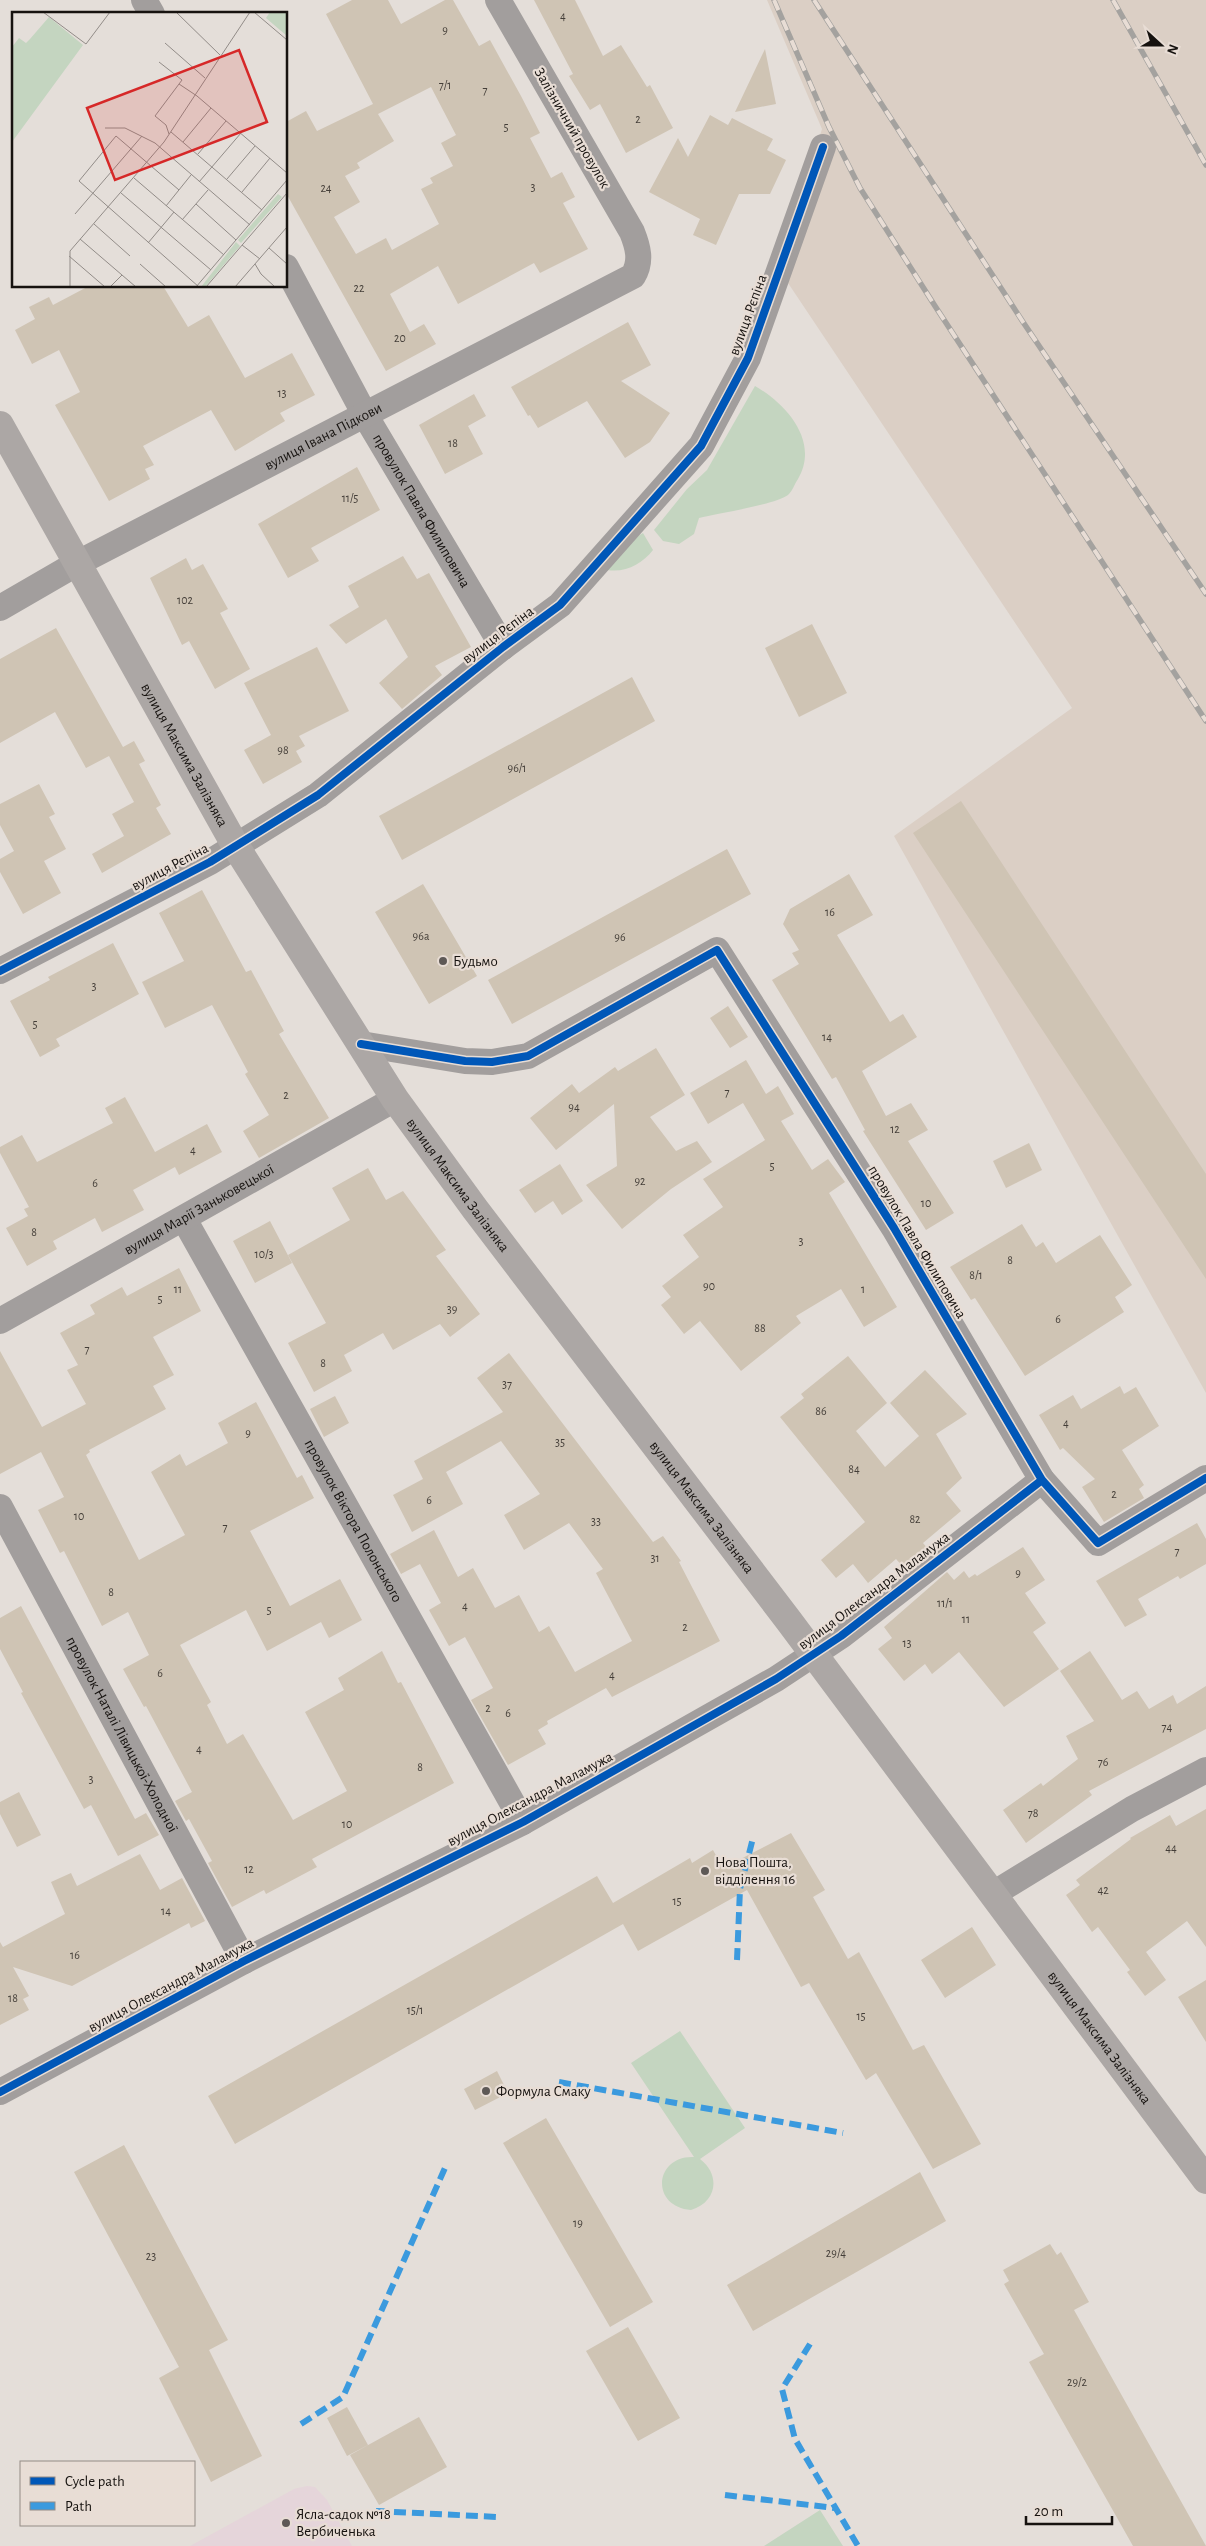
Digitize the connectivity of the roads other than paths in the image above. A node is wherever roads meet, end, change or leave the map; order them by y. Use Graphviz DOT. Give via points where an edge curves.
graph roads {
  1 [pos="144,0"];
  2 [pos="498,0"];
  3 [pos="151,12"];
  4 [pos="823,147"];
  5 [pos="639,260"];
  6 [pos="288,271"];
  7 [pos="365,415"];
  8 [pos="0,425"];
  9 [pos="76,564"];
  10 [pos="0,608"];
  11 [pos="503,647"];
  12 [pos="235,845"];
  13 [pos="0,971"];
  14 [pos="360,1044"];
  15 [pos="396,1099"];
  16 [pos="184,1220"];
  17 [pos="0,1321"];
  18 [pos="1206,1478"];
  19 [pos="1042,1480"];
  20 [pos="0,1507"];
  21 [pos="814,1655"];
  22 [pos="1206,1770"];
  23 [pos="523,1822"];
  24 [pos="993,1894"];
  25 [pos="244,1961"];
  26 [pos="0,2092"];
  27 [pos="1206,2180"];
  1 -- 3 [label="street"];
  2 -- 5 [label="street, Залізничний провулок" via="632,232"];
  4 -- 11 [label="street, вулиця Рєпіна" via="748,358 701,446 560,605"];
  5 -- 7 [label="street, вулиця Івана Підкови" via="633,276"];
  6 -- 7 [label="street, провулок Павла Филиповича"];
  7 -- 9 [label="street, вулиця Івана Підкови"];
  7 -- 11 [label="street, провулок Павла Филиповича"];
  8 -- 9 [label="main road, вулиця Максима Залізняка"];
  9 -- 10 [label="street, вулиця Івана Підкови"];
  9 -- 12 [label="main road, вулиця Максима Залізняка"];
  11 -- 12 [label="street, вулиця Рєпіна" via="318,795"];
  12 -- 13 [label="street, вулиця Рєпіна" via="210,862"];
  12 -- 14 [label="main road, вулиця Максима Залізняка"];
  14 -- 15 [label="main road, вулиця Максима Залізняка"];
  14 -- 19 [label="street, провулок Павла Филиповича" via="474,1061 492,1062 528,1056 717,950 894,1228"];
  15 -- 16 [label="street, вулиця Марії Заньковецької"];
  15 -- 21 [label="main road, вулиця Максима Залізняка" via="481,1217"];
  16 -- 17 [label="street, вулиця Марії Заньковецької"];
  16 -- 23 [label="street, провулок Віктора Полонського"];
  18 -- 19 [label="street, провулок Павла Филиповича" via="1098,1543"];
  19 -- 21 [label="street, вулиця Олександра Маламужа"];
  20 -- 25 [label="street, провулок Наталі Лівицької-Холодної"];
  21 -- 23 [label="street, вулиця Олександра Маламужа"];
  21 -- 24 [label="main road, вулиця Максима Залізняка"];
  22 -- 24 [label="street" via="1132,1809"];
  23 -- 25 [label="street, вулиця Олександра Маламужа"];
  24 -- 27 [label="main road, вулиця Максима Залізняка"];
  25 -- 26 [label="street, вулиця Олександра Маламужа"];
}
